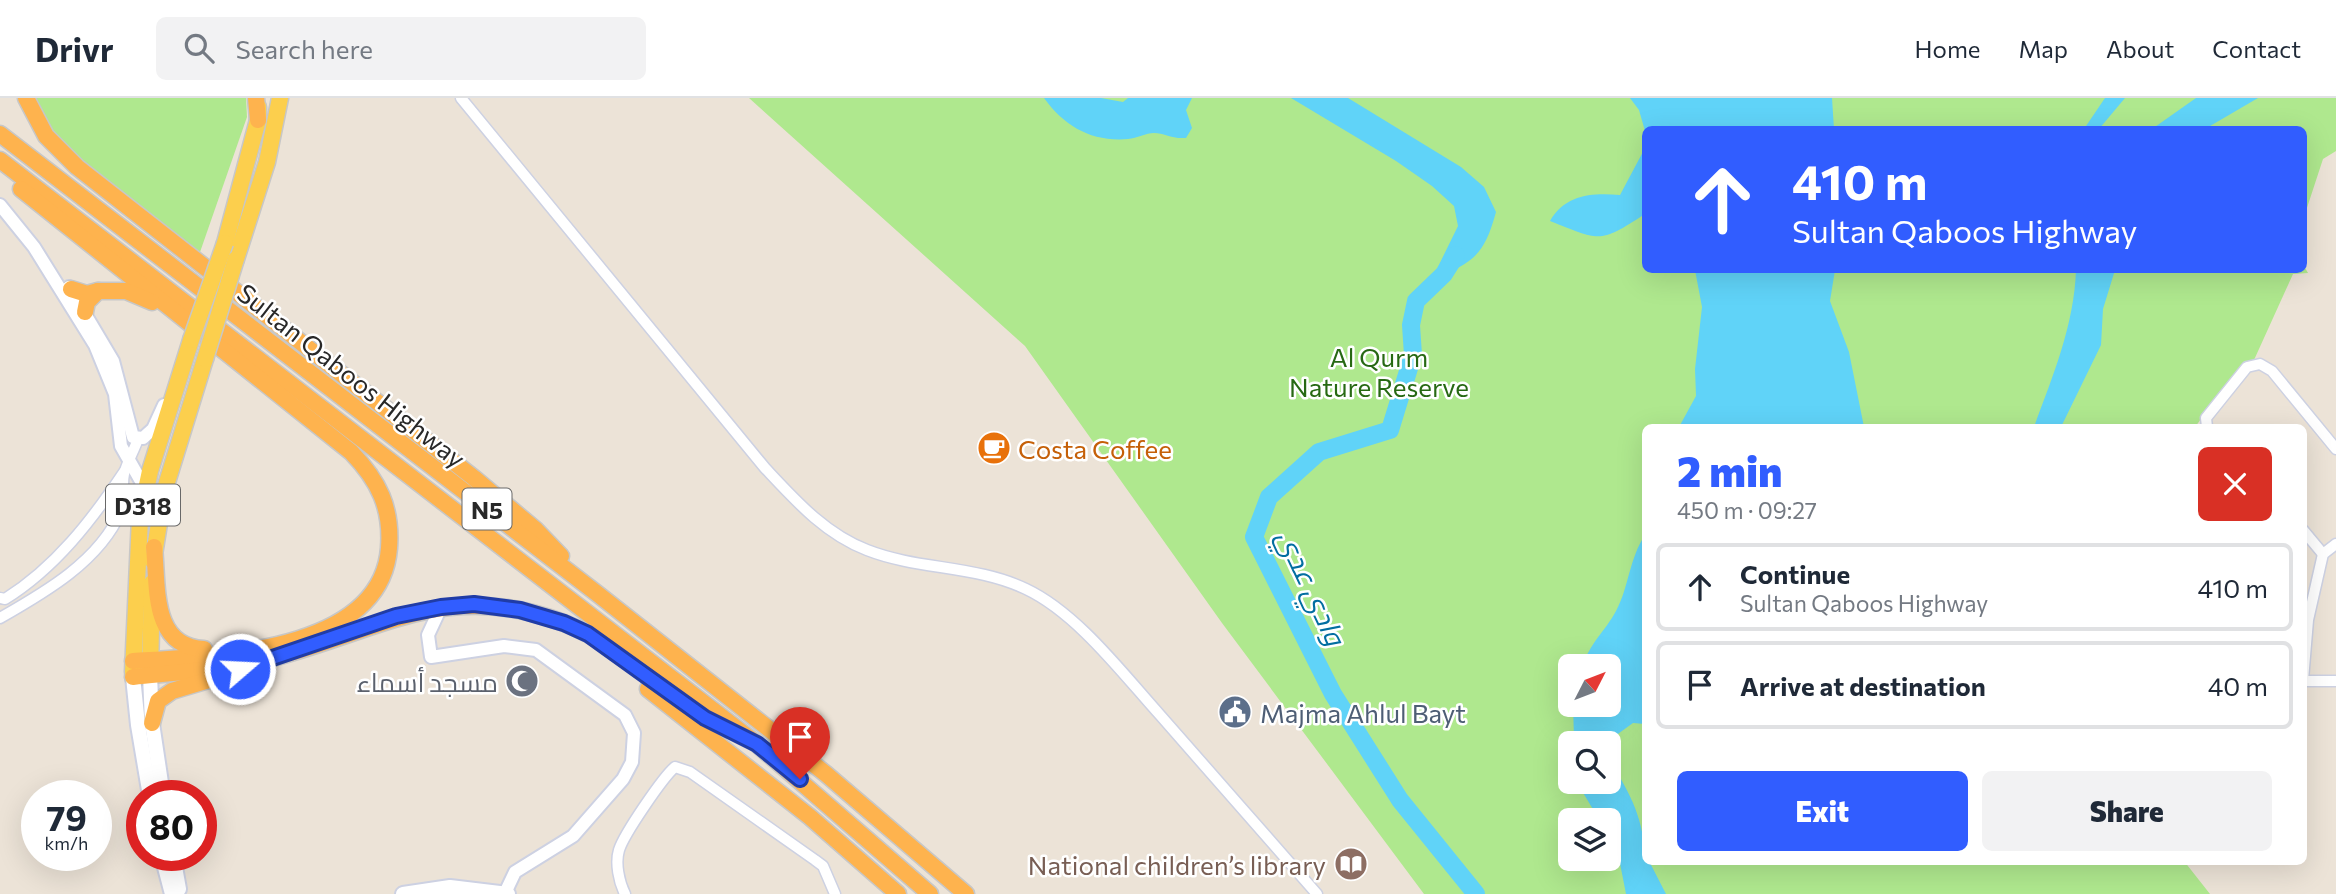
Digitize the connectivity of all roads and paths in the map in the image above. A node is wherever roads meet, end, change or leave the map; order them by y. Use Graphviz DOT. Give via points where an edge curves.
graph roads {
  1 [pos="26,98"];
  2 [pos="257,98"];
  3 [pos="280,98"];
  4 [pos="289,98"];
  5 [pos="461,98"];
  6 [pos="258,120"];
  7 [pos="275,133"];
  8 [pos="0,134"];
  9 [pos="0,160"];
  10 [pos="0,171"];
  11 [pos="0,205"];
  12 [pos="34,247"];
  13 [pos="47,270"];
  14 [pos="71,289"];
  15 [pos="99,292"];
  16 [pos="85,312"];
  17 [pos="214,344"];
  18 [pos="185,360"];
  19 [pos="2207,424"];
  20 [pos="138,439"];
  21 [pos="2336,449"];
  22 [pos="127,468"];
  23 [pos="146,490"];
  24 [pos="2307,535"];
  25 [pos="2336,544"];
  26 [pos="154,547"];
  27 [pos="2323,554"];
  28 [pos="599,595"];
  29 [pos="0,598"];
  30 [pos="441,607"];
  31 [pos="539,615"];
  32 [pos="396,616"];
  33 [pos="0,618"];
  34 [pos="2307,632"];
  35 [pos="428,635"];
  36 [pos="252,656"];
  37 [pos="141,668"];
  38 [pos="2307,680"];
  39 [pos="2336,681"];
  40 [pos="152,723"];
  41 [pos="757,744"];
  42 [pos="147,780"];
  43 [pos="161,780"];
  44 [pos="166,871"];
  45 [pos="173,871"];
  46 [pos="173,893"];
  47 [pos="403,894"];
  48 [pos="506,894"];
  49 [pos="625,894"];
  50 [pos="835,894"];
  51 [pos="898,894"];
  52 [pos="928,894"];
  53 [pos="966,894"];
  54 [pos="1317,894"];
  1 -- 28 [label="highway" via="46,136 78,167 474,478 536,530"];
  2 -- 6 [label="highway"];
  3 -- 7 [label="main road, D318"];
  4 -- 7 [label="main road"];
  5 -- 54 [label="street" via="799,505 834,533 867,550 988,576 1026,589 1062,612 1122,673"];
  6 -- 18 [label="main road, D318, bridge" via="225,243"];
  7 -- 26 [label="main road, D318, bridge" via="164,492"];
  8 -- 28 [label="highway, Sultan Qaboos Highway / N5"];
  9 -- 41 [label="highway, Sultan Qaboos Highway / N5"];
  10 -- 17 [label="highway"];
  11 -- 12 [label="street"];
  12 -- 13 [label="street"];
  12 -- 14 [label="street"];
  13 -- 14 [label="street"];
  13 -- 22 [label="street" via="109,374"];
  14 -- 15 [label="highway"];
  14 -- 16 [label="street"];
  15 -- 16 [label="highway" via="87,302"];
  15 -- 17 [label="highway" via="126,291 144,297"];
  16 -- 20 [label="street" via="113,361 130,431"];
  17 -- 36 [label="highway" via="367,468 380,489 391,524 389,554 380,580 356,612 324,631"];
  18 -- 20 [label="street" via="153,429"];
  18 -- 23 [label="main road, D318"];
  19 -- 21 [label="street" via="2206,418 2247,368 2260,364 2272,371"];
  20 -- 22 [label="street"];
  22 -- 23 [label="street" via="139,474"];
  22 -- 29 [label="street" via="83,530 20,590"];
  22 -- 33 [label="street" via="120,513 88,556"];
  23 -- 37 [label="main road, D318" via="136,563"];
  24 -- 27 [label="street"];
  25 -- 27 [label="street"];
  26 -- 36 [label="highway" via="161,617 170,636 193,649"];
  26 -- 37 [label="main road, D318"];
  27 -- 34 [label="street"];
  28 -- 53 [label="highway, Sultan Qaboos Highway / N5" via="826,774"];
  30 -- 31 [label="highway" via="474,604"];
  30 -- 32 [label="highway"];
  30 -- 35 [label="street"];
  31 -- 41 [label="highway" via="588,634 705,718"];
  31 -- 51 [label="highway" via="647,688 810,817"];
  32 -- 35 [label="street" via="416,623"];
  32 -- 36 [label="highway"];
  35 -- 48 [label="street" via="431,657 504,646 536,650 625,716 634,733 632,762 623,779 573,836 515,872"];
  36 -- 37 [label="highway"];
  36 -- 40 [label="highway" via="226,676 172,691 158,701"];
  37 -- 40 [label="main road, D318"];
  37 -- 42 [label="main road, D318" via="138,725"];
  38 -- 39 [label="street"];
  40 -- 43 [label="main road, D318"];
  41 -- 52 [label="highway, Sultan Qaboos Highway / N5"];
  44 -- 46 [label="main road"];
  45 -- 46 [label="main road"];
  47 -- 48 [label="main road" via="450,887"];
  49 -- 50 [label="street" via="618,852 676,767 690,772 823,866"];
}
